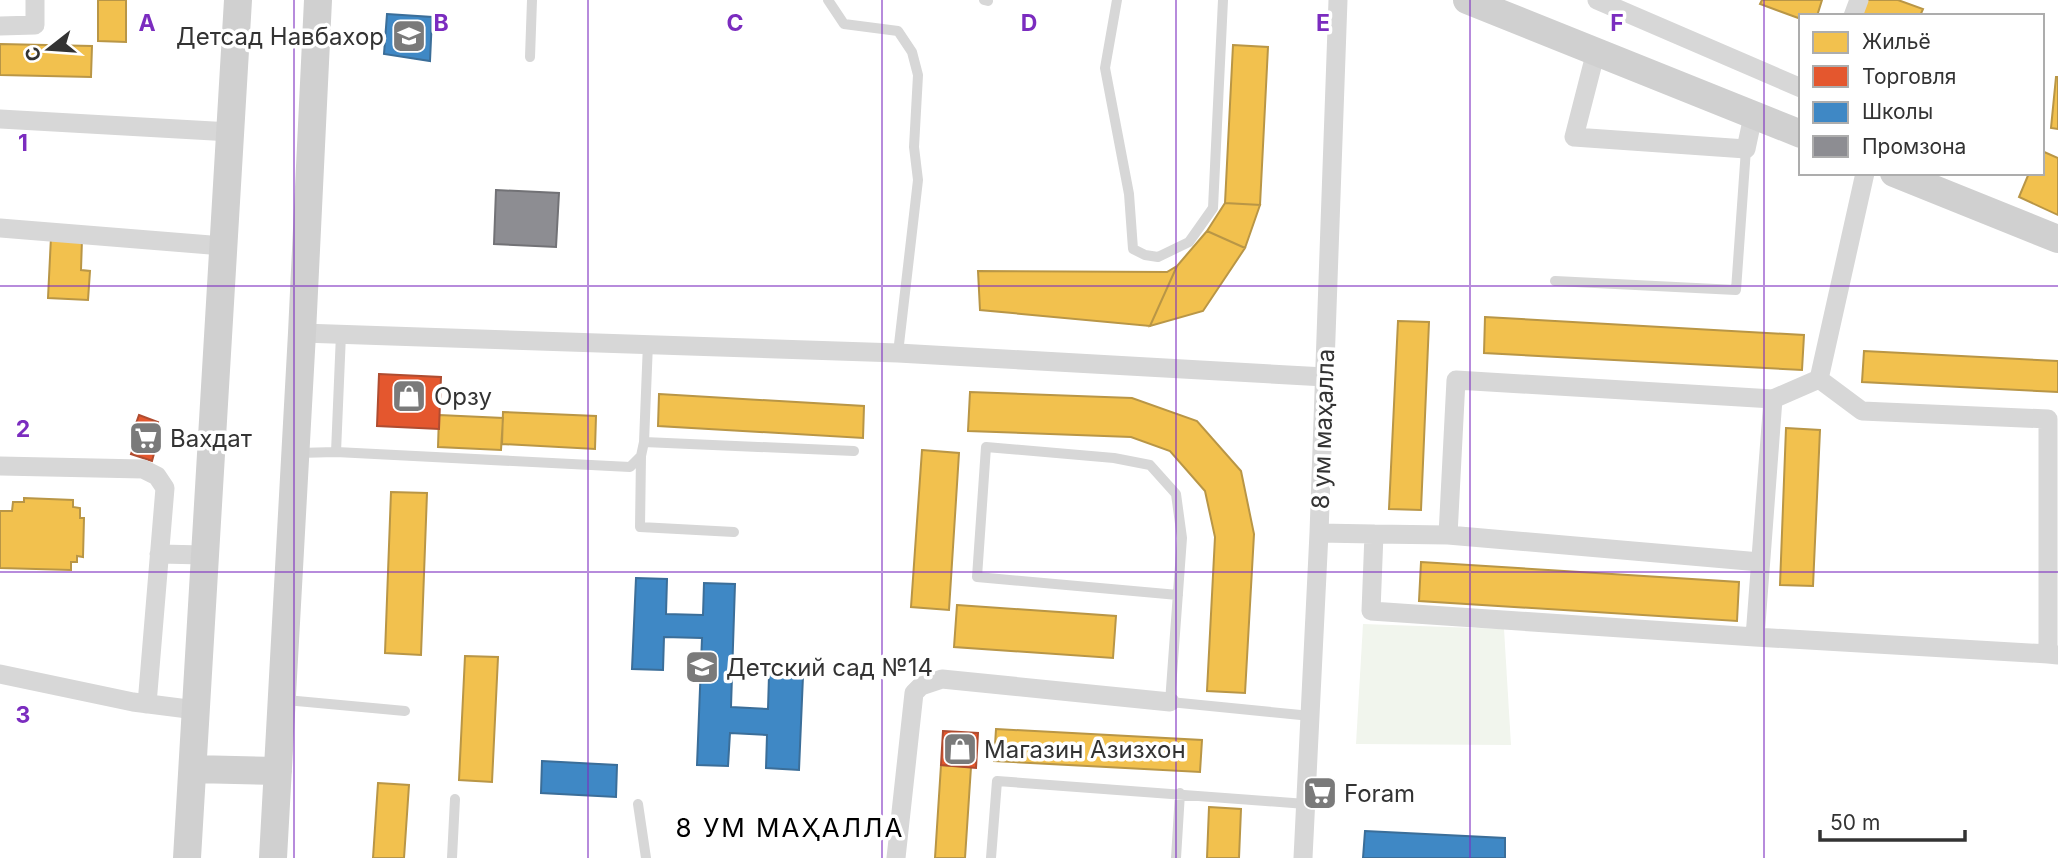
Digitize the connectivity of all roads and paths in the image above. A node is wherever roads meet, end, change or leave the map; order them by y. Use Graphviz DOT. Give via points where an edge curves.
graph roads {
  1 [pos="35,0"];
  2 [pos="238,0"];
  3 [pos="318,0"];
  4 [pos="532,0"];
  5 [pos="828,0"];
  6 [pos="1117,0"];
  7 [pos="1223,0"];
  8 [pos="1338,0"];
  9 [pos="1467,0"];
  10 [pos="1597,0"];
  11 [pos="0,26"];
  12 [pos="1596,51"];
  13 [pos="530,57"];
  14 [pos="1799,87"];
  15 [pos="1753,116"];
  16 [pos="0,119"];
  17 [pos="231,132"];
  18 [pos="1799,133"];
  19 [pos="1746,149"];
  20 [pos="1865,175"];
  21 [pos="1899,175"];
  22 [pos="0,228"];
  23 [pos="2058,239"];
  24 [pos="223,246"];
  25 [pos="1555,281"];
  26 [pos="303,333"];
  27 [pos="341,334"];
  28 [pos="648,343"];
  29 [pos="898,353"];
  30 [pos="1325,377"];
  31 [pos="1819,380"];
  32 [pos="1773,399"];
  33 [pos="644,442"];
  34 [pos="854,451"];
  35 [pos="336,452"];
  36 [pos="295,453"];
  37 [pos="641,456"];
  38 [pos="0,466"];
  39 [pos="734,532"];
  40 [pos="1319,533"];
  41 [pos="1374,534"];
  42 [pos="1448,535"];
  43 [pos="159,554"];
  44 [pos="205,555"];
  45 [pos="1760,562"];
  46 [pos="1178,595"];
  47 [pos="1755,637"];
  48 [pos="2053,655"];
  49 [pos="0,674"];
  50 [pos="282,699"];
  51 [pos="1170,702"];
  52 [pos="147,704"];
  53 [pos="196,710"];
  54 [pos="405,712"];
  55 [pos="1311,716"];
  56 [pos="193,769"];
  57 [pos="278,771"];
  58 [pos="1180,793"];
  59 [pos="455,799"];
  60 [pos="638,804"];
  61 [pos="1306,804"];
  62 [pos="187,858"];
  63 [pos="273,858"];
  64 [pos="452,858"];
  65 [pos="646,858"];
  66 [pos="896,858"];
  67 [pos="991,858"];
  68 [pos="1176,858"];
  69 [pos="1303,858"];
  1 -- 11 [label="street" via="35,25"];
  2 -- 17 [label="street"];
  3 -- 26 [label="street"];
  4 -- 13 [label="lane"];
  5 -- 29 [label="lane" via="844,24 898,31 912,52 918,75 914,148 918,180"];
  6 -- 7 [label="lane" via="1105,68 1129,194 1131,238 1133,249 1158,257 1189,242 1213,208"];
  8 -- 30 [label="street, 8 ум маҳалла"];
  9 -- 12 [label="street"];
  10 -- 14 [label="street"];
  12 -- 15 [label="street"];
  12 -- 19 [label="street" via="1574,137"];
  15 -- 18 [label="street"];
  15 -- 19 [label="street"];
  16 -- 17 [label="street"];
  17 -- 24 [label="street"];
  19 -- 25 [label="lane" via="1736,290"];
  20 -- 31 [label="street"];
  21 -- 23 [label="street"];
  22 -- 24 [label="street"];
  24 -- 44 [label="street"];
  26 -- 27 [label="street"];
  26 -- 36 [label="street"];
  27 -- 28 [label="street"];
  27 -- 35 [label="lane"];
  28 -- 29 [label="street"];
  28 -- 33 [label="lane"];
  29 -- 30 [label="street"];
  30 -- 40 [label="street, 8 ум маҳалла"];
  31 -- 32 [label="street"];
  31 -- 48 [label="street" via="1863,411 2048,419"];
  32 -- 42 [label="street" via="1456,380"];
  32 -- 45 [label="street"];
  33 -- 34 [label="lane"];
  33 -- 37 [label="lane"];
  35 -- 36 [label="lane"];
  35 -- 37 [label="lane" via="630,467"];
  36 -- 50 [label="street"];
  37 -- 39 [label="lane" via="640,527"];
  38 -- 43 [label="street" via="143,469 157,476 165,488"];
  40 -- 41 [label="street"];
  40 -- 55 [label="street, 8 ум маҳалла"];
  41 -- 42 [label="street"];
  41 -- 47 [label="street" via="1371,611"];
  42 -- 45 [label="street"];
  43 -- 44 [label="street"];
  43 -- 52 [label="street"];
  44 -- 53 [label="street"];
  45 -- 47 [label="street"];
  46 -- 46 [label="lane" via="1182,538 1177,494 1150,465 986,447 977,577"];
  46 -- 51 [label="lane"];
  47 -- 48 [label="street"];
  49 -- 52 [label="street"];
  50 -- 54 [label="lane"];
  50 -- 57 [label="street"];
  51 -- 55 [label="lane"];
  51 -- 66 [label="street" via="943,679 921,686 914,693"];
  52 -- 53 [label="street"];
  53 -- 56 [label="street"];
  55 -- 61 [label="street, 8 ум маҳалла"];
  56 -- 57 [label="street"];
  56 -- 62 [label="street"];
  57 -- 63 [label="street"];
  58 -- 61 [label="lane"];
  58 -- 67 [label="lane" via="997,781"];
  58 -- 68 [label="lane"];
  59 -- 64 [label="lane"];
  60 -- 65 [label="lane"];
  61 -- 69 [label="street, 8 ум маҳалла"];
}
